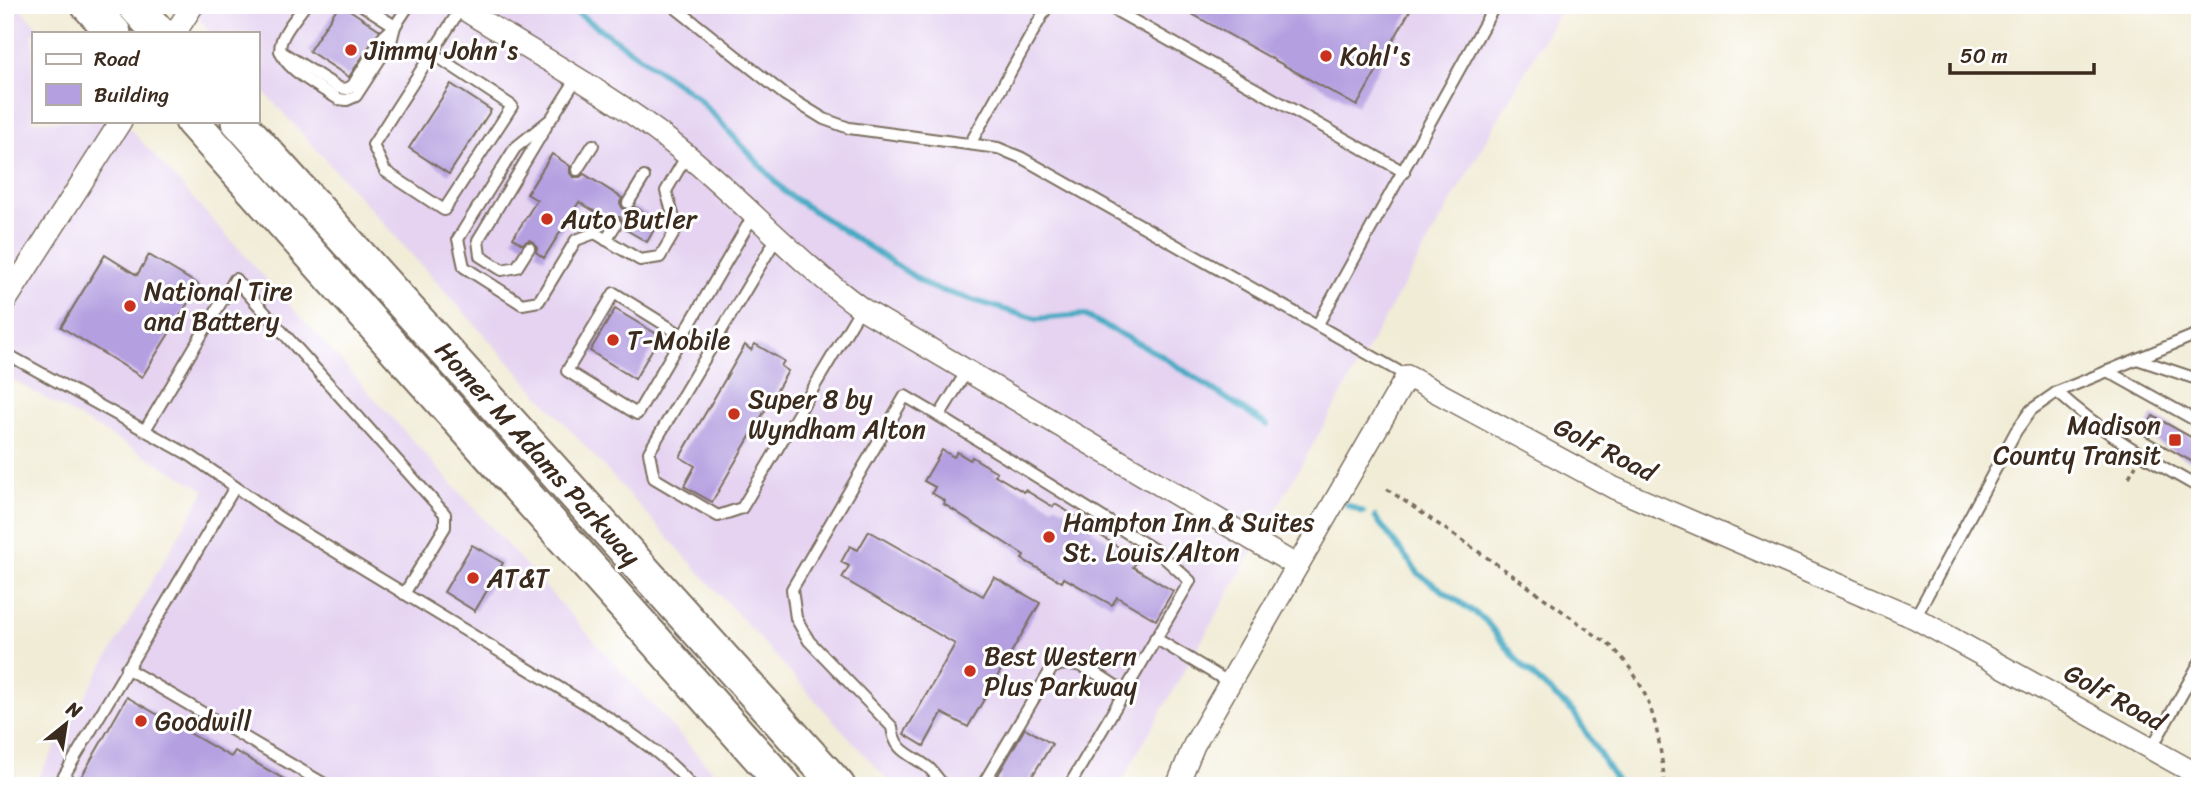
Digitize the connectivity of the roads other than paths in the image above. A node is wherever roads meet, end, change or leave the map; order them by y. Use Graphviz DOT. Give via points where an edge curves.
graph roads {
  1 [pos="88,5"];
  2 [pos="134,5"];
  3 [pos="192,5"];
  4 [pos="305,5"];
  5 [pos="362,5"];
  6 [pos="408,5"];
  7 [pos="672,5"];
  8 [pos="1048,5"];
  9 [pos="1115,5"];
  10 [pos="1495,5"];
  11 [pos="459,7"];
  12 [pos="395,26"];
  13 [pos="113,32"];
  14 [pos="158,32"];
  15 [pos="176,32"];
  16 [pos="432,53"];
  17 [pos="577,78"];
  18 [pos="551,118"];
  19 [pos="120,122"];
  20 [pos="193,122"];
  21 [pos="239,122"];
  22 [pos="970,144"];
  23 [pos="593,145"];
  24 [pos="687,155"];
  25 [pos="577,170"];
  26 [pos="1404,172"];
  27 [pos="643,177"];
  28 [pos="628,202"];
  29 [pos="753,216"];
  30 [pos="616,224"];
  31 [pos="776,239"];
  32 [pos="606,240"];
  33 [pos="529,248"];
  34 [pos="5,302"];
  35 [pos="861,308"];
  36 [pos="1318,324"];
  37 [pos="2200,333"];
  38 [pos="683,336"];
  39 [pos="5,353"];
  40 [pos="2137,359"];
  41 [pos="967,371"];
  42 [pos="2108,371"];
  43 [pos="1408,376"];
  44 [pos="2200,380"];
  45 [pos="2057,392"];
  46 [pos="939,416"];
  47 [pos="2200,423"];
  48 [pos="145,430"];
  49 [pos="234,487"];
  50 [pos="2200,488"];
  51 [pos="1297,566"];
  52 [pos="404,594"];
  53 [pos="1915,618"];
  54 [pos="1155,638"];
  55 [pos="2200,662"];
  56 [pos="126,668"];
  57 [pos="1230,683"];
  58 [pos="1124,691"];
  59 [pos="2151,749"];
  60 [pos="2200,776"];
  61 [pos="58,786"];
  62 [pos="328,786"];
  63 [pos="692,786"];
  64 [pos="785,786"];
  65 [pos="838,786"];
  66 [pos="944,786"];
  67 [pos="982,786"];
  68 [pos="1069,786"];
  69 [pos="1177,786"];
  1 -- 13 [label="main road"];
  2 -- 14 [label="main road"];
  3 -- 15 [label="street"];
  4 -- 12 [label="lane" via="280,50 285,63 338,99 356,96 391,42"];
  5 -- 12 [label="lane"];
  6 -- 12 [label="lane"];
  7 -- 22 [label="lane" via="785,95 824,119 849,128"];
  8 -- 22 [label="lane"];
  9 -- 26 [label="lane" via="1113,9"];
  10 -- 26 [label="lane"];
  11 -- 16 [label="lane"];
  11 -- 17 [label="street"];
  16 -- 16 [label="lane" via="373,145 385,171 444,210 512,106"];
  17 -- 18 [label="lane"];
  17 -- 24 [label="street"];
  18 -- 32 [label="lane" via="515,148 458,239 464,267 522,304 539,301 576,240 595,233"];
  18 -- 33 [label="lane" via="478,240 480,256 502,270 517,267"];
  19 -- 34 [label="street"];
  20 -- 64 [label="main road, Homer M Adams Parkway"];
  21 -- 65 [label="main road, Homer M Adams Parkway"];
  22 -- 36 [label="lane" via="1022,158"];
  23 -- 25 [label="lane"];
  24 -- 29 [label="street"];
  24 -- 32 [label="lane" via="666,191 677,228 660,257 640,260"];
  26 -- 36 [label="lane"];
  27 -- 28 [label="lane"];
  29 -- 31 [label="street"];
  29 -- 38 [label="lane"];
  30 -- 32 [label="lane"];
  31 -- 35 [label="street"];
  31 -- 35 [label="lane" via="649,452 654,478 718,516 742,508"];
  35 -- 41 [label="street"];
  36 -- 43 [label="lane"];
  37 -- 40 [label="lane"];
  38 -- 38 [label="lane" via="637,414 567,372 614,293"];
  39 -- 48 [label="lane"];
  40 -- 42 [label="lane"];
  40 -- 44 [label="lane"];
  41 -- 46 [label="lane"];
  41 -- 51 [label="street"];
  42 -- 45 [label="lane"];
  42 -- 47 [label="lane"];
  43 -- 51 [label="street"];
  43 -- 53 [label="street, Golf Road" via="1614,488"];
  45 -- 50 [label="lane" via="2089,421"];
  45 -- 53 [label="lane" via="2031,410 2016,431"];
  46 -- 54 [label="lane" via="1158,552 1190,581"];
  46 -- 66 [label="lane" via="905,397 792,589 796,618 808,641 892,727 894,741 907,755 929,768"];
  48 -- 49 [label="lane"];
  48 -- 52 [label="lane" via="235,279 444,514 446,527"];
  49 -- 52 [label="lane"];
  49 -- 56 [label="lane"];
  51 -- 57 [label="street"];
  52 -- 63 [label="lane" via="654,748"];
  53 -- 59 [label="street, Golf Road"];
  54 -- 57 [label="lane"];
  54 -- 58 [label="lane"];
  55 -- 59 [label="lane"];
  56 -- 61 [label="lane"];
  56 -- 62 [label="lane"];
  57 -- 69 [label="street" via="1194,745"];
  58 -- 67 [label="lane" via="1076,663 1052,668"];
  58 -- 68 [label="lane"];
  59 -- 60 [label="street, Golf Road"];
}
